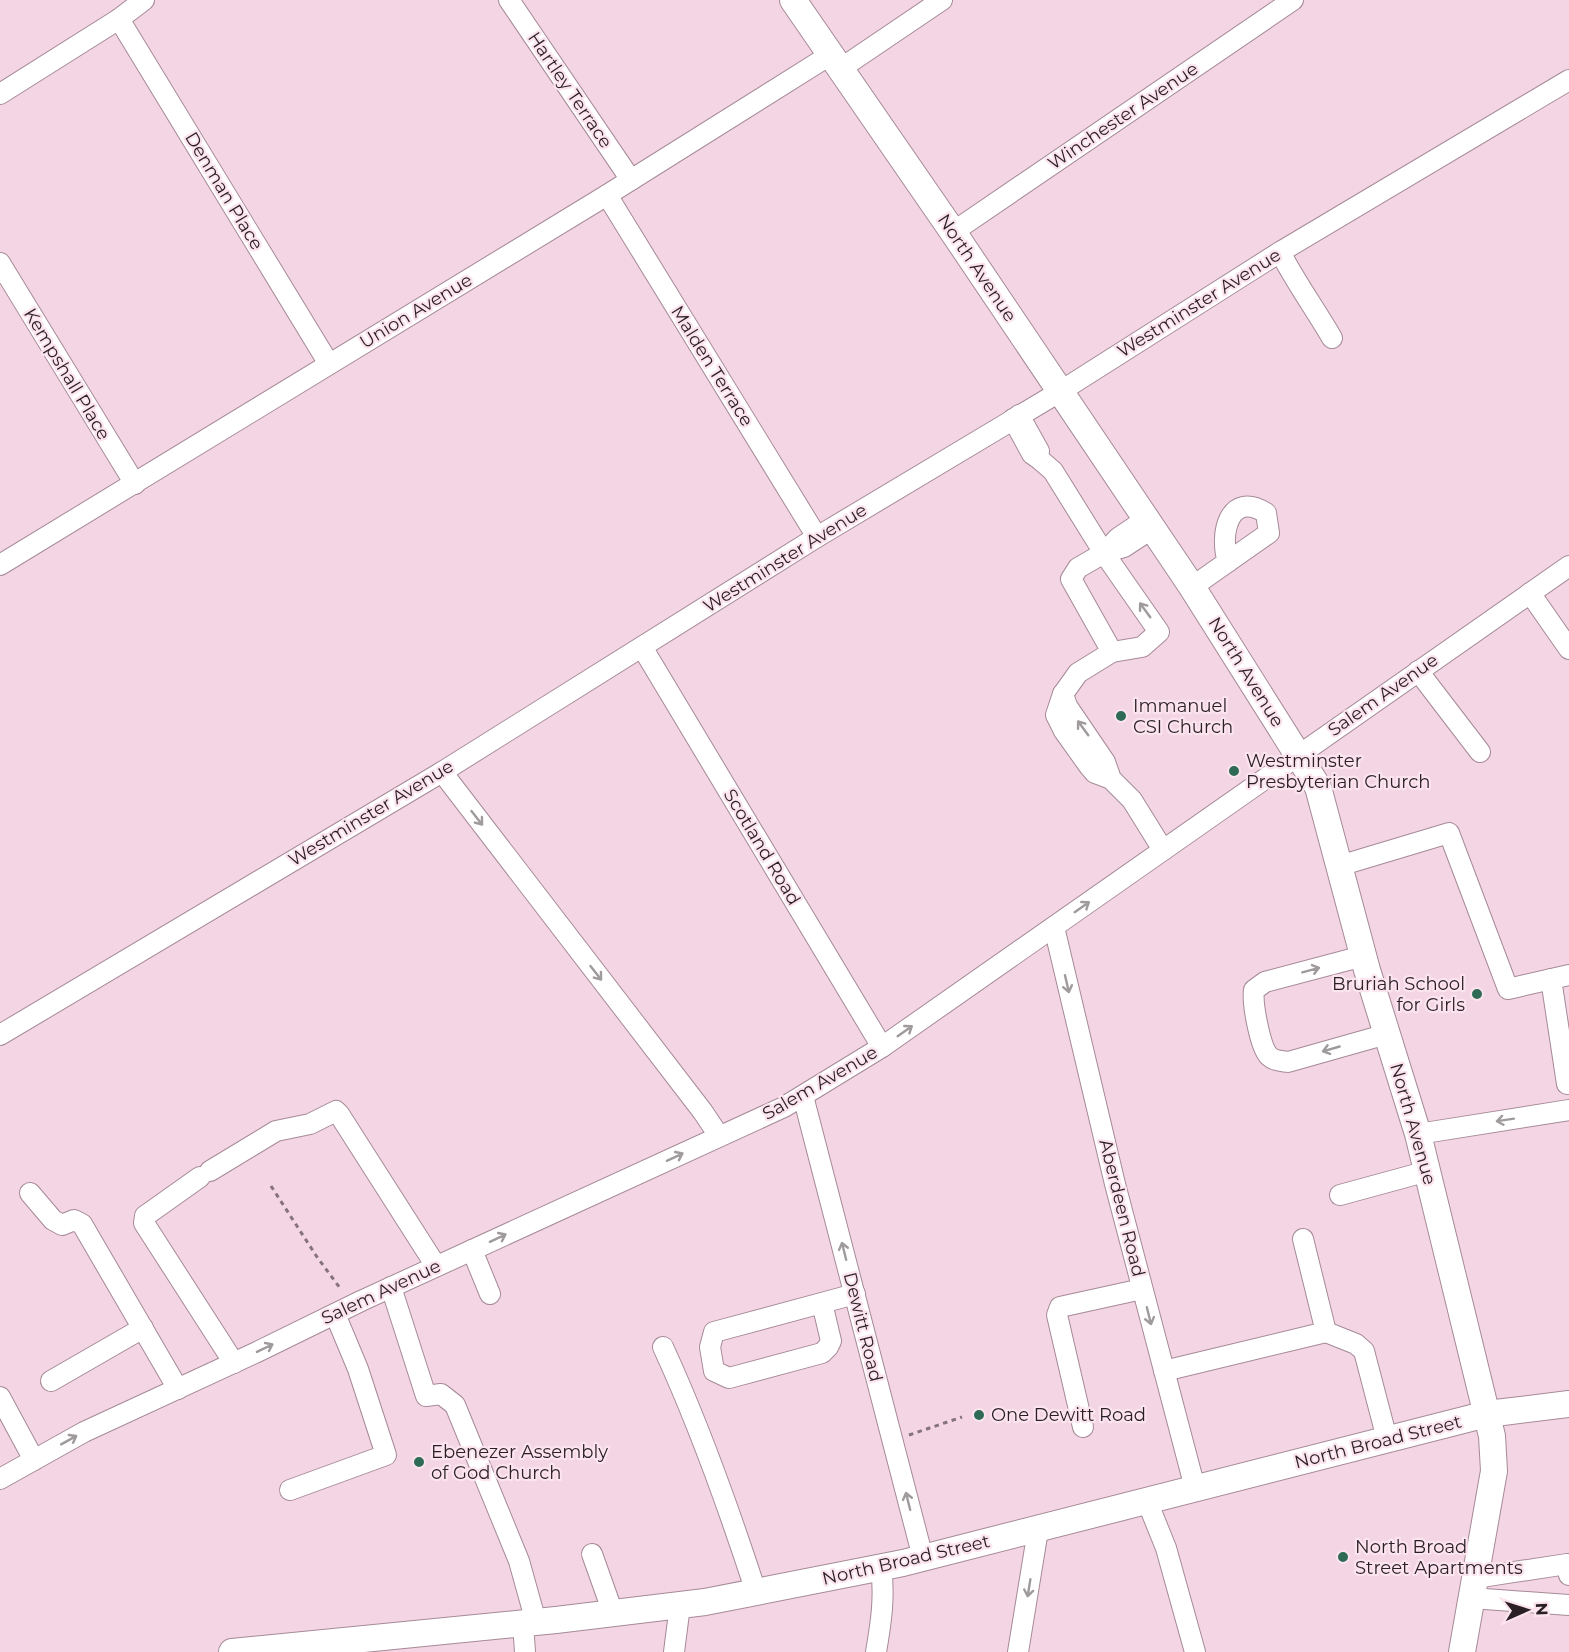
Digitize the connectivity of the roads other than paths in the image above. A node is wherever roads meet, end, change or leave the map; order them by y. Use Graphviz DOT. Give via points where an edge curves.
graph roads {
  1 [pos="144,0"];
  2 [pos="509,0"];
  3 [pos="793,0"];
  4 [pos="942,0"];
  5 [pos="1293,0"];
  6 [pos="119,19"];
  7 [pos="835,62"];
  8 [pos="1569,80"];
  9 [pos="0,94"];
  10 [pos="631,180"];
  11 [pos="607,195"];
  12 [pos="953,232"];
  13 [pos="1280,252"];
  14 [pos="0,263"];
  15 [pos="1332,338"];
  16 [pos="329,364"];
  17 [pos="1060,391"];
  18 [pos="1016,417"];
  19 [pos="135,484"];
  20 [pos="1149,523"];
  21 [pos="817,537"];
  22 [pos="1104,553"];
  23 [pos="1228,562"];
  24 [pos="0,565"];
  25 [pos="1569,566"];
  26 [pos="1192,586"];
  27 [pos="1530,593"];
  28 [pos="642,647"];
  29 [pos="1569,649"];
  30 [pos="1112,652"];
  31 [pos="1418,671"];
  32 [pos="1480,752"];
  33 [pos="1298,754"];
  34 [pos="442,772"];
  35 [pos="1163,850"];
  36 [pos="1339,866"];
  37 [pos="1054,927"];
  38 [pos="1363,956"];
  39 [pos="1560,977"];
  40 [pos="1387,1034"];
  41 [pos="0,1035"];
  42 [pos="882,1047"];
  43 [pos="1568,1084"];
  44 [pos="803,1096"];
  45 [pos="1569,1110"];
  46 [pos="1418,1134"];
  47 [pos="719,1137"];
  48 [pos="1428,1171"];
  49 [pos="30,1193"];
  50 [pos="1340,1195"];
  51 [pos="1303,1239"];
  52 [pos="472,1250"];
  53 [pos="436,1266"];
  54 [pos="391,1287"];
  55 [pos="1142,1289"];
  56 [pos="490,1294"];
  57 [pos="855,1294"];
  58 [pos="822,1303"];
  59 [pos="335,1314"];
  60 [pos="143,1328"];
  61 [pos="1326,1332"];
  62 [pos="663,1347"];
  63 [pos="234,1363"];
  64 [pos="1164,1371"];
  65 [pos="51,1381"];
  66 [pos="178,1389"];
  67 [pos="0,1397"];
  68 [pos="1569,1404"];
  69 [pos="1487,1414"];
  70 [pos="1083,1426"];
  71 [pos="1387,1439"];
  72 [pos="34,1460"];
  73 [pos="0,1479"];
  74 [pos="1195,1488"];
  75 [pos="290,1490"];
  76 [pos="1147,1501"];
  77 [pos="1038,1530"];
  78 [pos="592,1554"];
  79 [pos="923,1558"];
  80 [pos="881,1567"];
  81 [pos="1569,1575"];
  82 [pos="1536,1580"];
  83 [pos="1473,1588"];
  84 [pos="756,1592"];
  85 [pos="681,1605"];
  86 [pos="1569,1605"];
  87 [pos="614,1613"];
  88 [pos="529,1622"];
  89 [pos="318,1648"];
  90 [pos="232,1652"];
  91 [pos="525,1652"];
  92 [pos="674,1652"];
  93 [pos="876,1652"];
  94 [pos="1018,1652"];
  95 [pos="1195,1652"];
  96 [pos="1462,1652"];
  1 -- 6 [label="street"];
  2 -- 10 [label="street, Hartley Terrace"];
  3 -- 7 [label="main road, North Avenue"];
  4 -- 7 [label="street, Union Avenue"];
  5 -- 12 [label="street, Winchester Avenue"];
  6 -- 9 [label="street"];
  6 -- 16 [label="street, Denman Place"];
  7 -- 10 [label="street, Union Avenue"];
  7 -- 12 [label="main road, North Avenue"];
  8 -- 13 [label="street, Westminster Avenue"];
  10 -- 11 [label="street, Union Avenue"];
  11 -- 16 [label="street, Union Avenue"];
  11 -- 21 [label="street, Malden Terrace"];
  12 -- 17 [label="main road, North Avenue"];
  13 -- 15 [label="street"];
  13 -- 17 [label="street, Westminster Avenue"];
  14 -- 19 [label="street, Kempshall Place"];
  16 -- 19 [label="street, Union Avenue"];
  17 -- 18 [label="street, Westminster Avenue"];
  17 -- 20 [label="main road, North Avenue"];
  18 -- 21 [label="street, Westminster Avenue"];
  18 -- 22 [label="street" via="1032,454 1053,471"];
  19 -- 24 [label="street, Union Avenue"];
  20 -- 22 [label="street" via="1118,538"];
  20 -- 26 [label="main road, North Avenue"];
  21 -- 28 [label="street, Westminster Avenue"];
  22 -- 30 [label="street" via="1078,568 1071,579"];
  30 -- 22 [label="street, one-way" via="1142,647 1159,632"];
  23 -- 26 [label="street"];
  25 -- 27 [label="street, Salem Avenue"];
  26 -- 33 [label="main road, North Avenue"];
  27 -- 29 [label="street"];
  27 -- 31 [label="street, Salem Avenue"];
  28 -- 34 [label="street, Westminster Avenue"];
  28 -- 42 [label="street, Scotland Road"];
  30 -- 35 [label="street" via="1078,673 1063,694 1105,762 1111,779 1132,800"];
  31 -- 32 [label="street"];
  31 -- 33 [label="street, Salem Avenue"];
  33 -- 35 [label="street, Salem Avenue"];
  33 -- 36 [label="main road, North Avenue" via="1318,787"];
  34 -- 41 [label="street, Westminster Avenue"];
  34 -- 47 [label="street, one-way"];
  37 -- 35 [label="street, Salem Avenue, one-way"];
  36 -- 38 [label="main road, North Avenue"];
  36 -- 39 [label="street" via="1449,833 1509,989"];
  42 -- 37 [label="street, Salem Avenue, one-way"];
  37 -- 55 [label="street, Aberdeen Road, one-way"];
  38 -- 40 [label="main road, North Avenue"];
  40 -- 38 [label="street, one-way" via="1288,1062 1269,1056 1264,1048 1254,990 1265,982"];
  39 -- 43 [label="street"];
  40 -- 46 [label="main road, North Avenue"];
  42 -- 44 [label="street, Salem Avenue"];
  44 -- 47 [label="street, Salem Avenue"];
  57 -- 44 [label="street, Dewitt Road, one-way"];
  45 -- 46 [label="street, one-way"];
  46 -- 48 [label="main road, North Avenue"];
  52 -- 47 [label="street, Salem Avenue, one-way"];
  48 -- 50 [label="street"];
  48 -- 69 [label="main road, North Avenue"];
  49 -- 60 [label="street" via="53,1220 62,1225 74,1220 81,1224"];
  51 -- 61 [label="street"];
  52 -- 53 [label="street, Salem Avenue"];
  52 -- 56 [label="street"];
  53 -- 54 [label="street, Salem Avenue"];
  53 -- 63 [label="street" via="336,1111 310,1124 276,1131 145,1216 144,1223"];
  54 -- 59 [label="street, Salem Avenue"];
  54 -- 88 [label="street" via="426,1396 441,1394 455,1405 519,1561"];
  55 -- 64 [label="street, Aberdeen Road, one-way"];
  55 -- 70 [label="street" via="1060,1307 1057,1315"];
  57 -- 58 [label="street"];
  79 -- 57 [label="street, Dewitt Road, one-way"];
  58 -- 58 [label="street" via="714,1332 710,1347 714,1371 729,1378 822,1353 831,1341"];
  63 -- 59 [label="street, Salem Avenue, one-way"];
  59 -- 75 [label="street" via="386,1455"];
  60 -- 65 [label="street"];
  60 -- 66 [label="street"];
  61 -- 64 [label="street"];
  61 -- 71 [label="street" via="1364,1350"];
  62 -- 84 [label="street" via="726,1500"];
  63 -- 66 [label="street, Salem Avenue"];
  64 -- 74 [label="street, Aberdeen Road"];
  72 -- 66 [label="street, Salem Avenue, one-way" via="84,1432"];
  67 -- 72 [label="street"];
  68 -- 69 [label="main road, North Broad Street"];
  69 -- 71 [label="main road, North Broad Street"];
  69 -- 83 [label="main road, North Avenue" via="1494,1471"];
  71 -- 74 [label="main road, North Broad Street"];
  72 -- 73 [label="street, Salem Avenue"];
  74 -- 76 [label="main road, North Broad Street"];
  76 -- 77 [label="main road, North Broad Street"];
  76 -- 95 [label="street" via="1166,1548"];
  77 -- 79 [label="main road, North Broad Street"];
  77 -- 94 [label="street, one-way"];
  78 -- 87 [label="street"];
  79 -- 80 [label="main road, North Broad Street"];
  80 -- 84 [label="main road, North Broad Street"];
  80 -- 93 [label="street" via="884,1607"];
  81 -- 83 [label="street" via="1567,1564"];
  82 -- 83 [label="street"];
  83 -- 86 [label="street"];
  83 -- 96 [label="main road, North Avenue"];
  84 -- 85 [label="main road, North Broad Street"];
  85 -- 87 [label="main road, North Broad Street"];
  85 -- 92 [label="street"];
  87 -- 88 [label="main road, North Broad Street"];
  88 -- 89 [label="main road, North Broad Street"];
  88 -- 91 [label="street"];
  89 -- 90 [label="main road, North Broad Street"];
}
